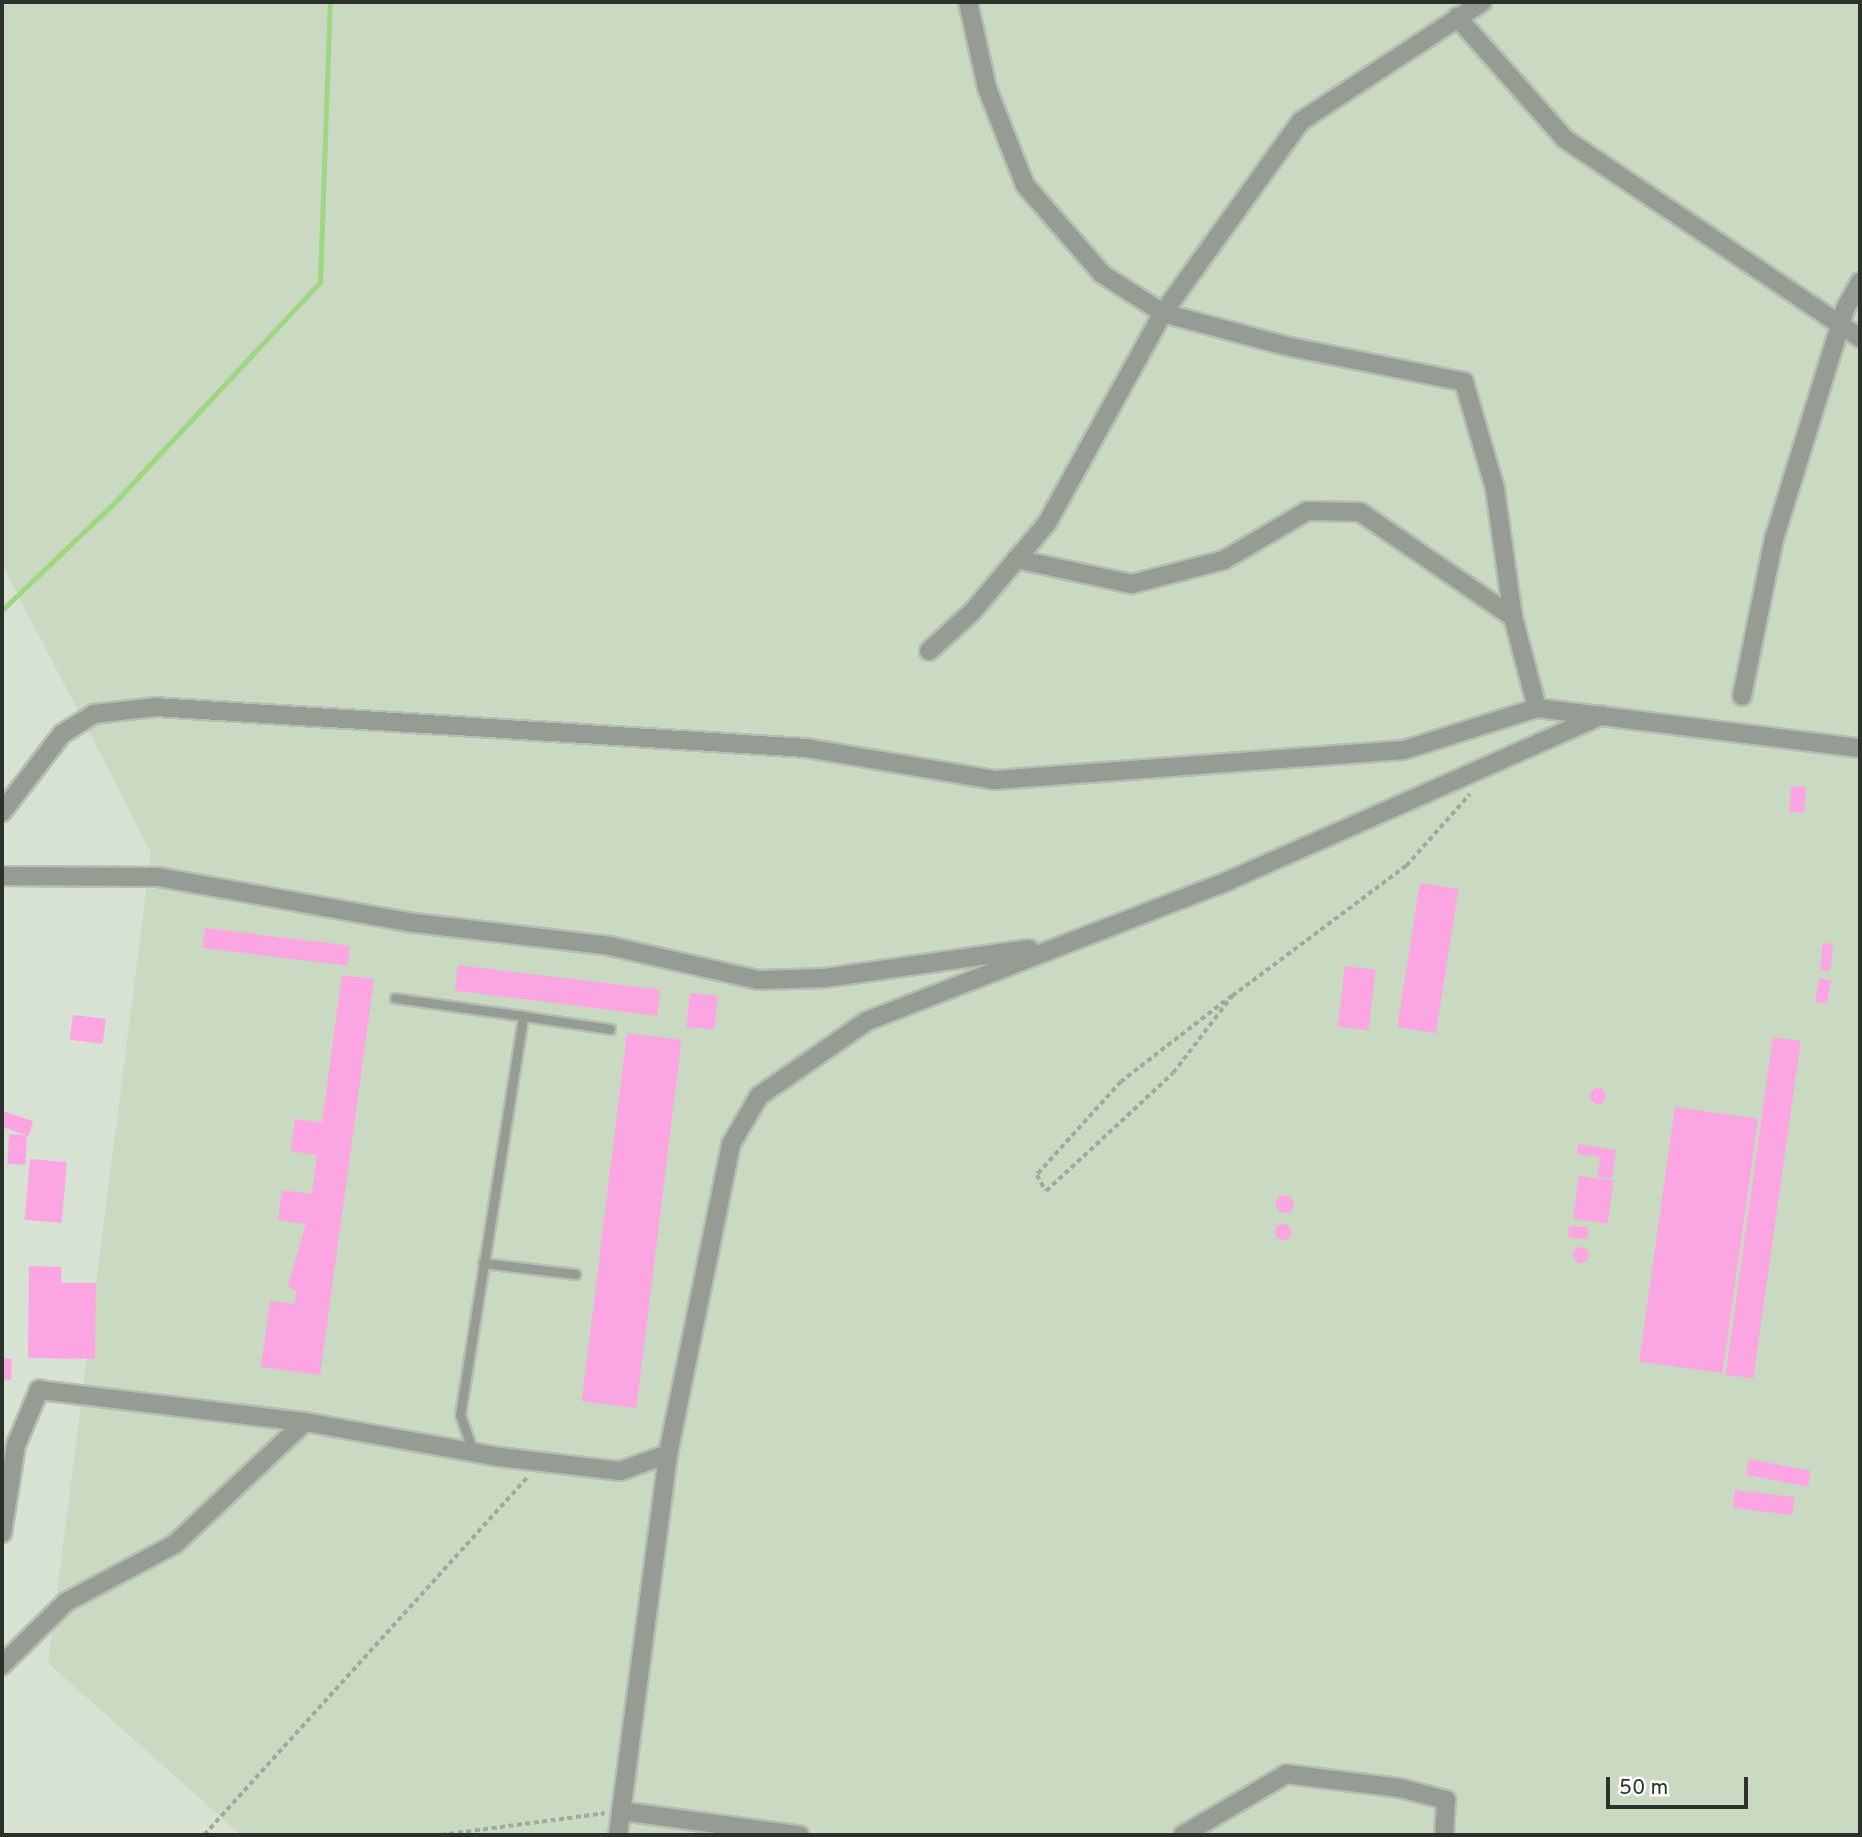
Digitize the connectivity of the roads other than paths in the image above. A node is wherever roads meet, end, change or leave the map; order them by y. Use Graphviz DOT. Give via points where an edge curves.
graph roads {
  1 [pos="968,2"];
  2 [pos="1482,2"];
  3 [pos="1457,17"];
  4 [pos="1860,282"];
  5 [pos="1163,313"];
  6 [pos="1841,322"];
  7 [pos="1860,338"];
  8 [pos="1016,559"];
  9 [pos="1513,617"];
  10 [pos="929,651"];
  11 [pos="1742,696"];
  12 [pos="1537,708"];
  13 [pos="1605,714"];
  14 [pos="1860,748"];
  15 [pos="2,812"];
  16 [pos="2,876"];
  17 [pos="1063,943"];
  18 [pos="395,998"];
  19 [pos="523,1016"];
  20 [pos="610,1029"];
  21 [pos="483,1263"];
  22 [pos="575,1274"];
  23 [pos="305,1422"];
  24 [pos="474,1453"];
  25 [pos="668,1454"];
  26 [pos="2,1533"];
  27 [pos="2,1665"];
  28 [pos="621,1811"];
  29 [pos="618,1835"];
  30 [pos="799,1835"];
  31 [pos="1183,1835"];
  32 [pos="1444,1835"];
  1 -- 5 [label="street" via="987,88 1025,186 1102,274"];
  2 -- 3 [label="street"];
  3 -- 5 [label="street" via="1301,121"];
  3 -- 6 [label="street" via="1565,139"];
  4 -- 6 [label="street"];
  5 -- 8 [label="street" via="1047,523"];
  5 -- 9 [label="street" via="1286,346 1464,382 1495,489"];
  6 -- 7 [label="street"];
  6 -- 11 [label="street" via="1774,539"];
  8 -- 9 [label="street" via="1132,584 1224,559 1307,511 1360,512"];
  8 -- 10 [label="street"];
  9 -- 12 [label="street"];
  12 -- 13 [label="street"];
  12 -- 15 [label="street" via="1404,750 1031,780 948,775 806,748 155,707 94,714 62,734"];
  13 -- 14 [label="street"];
  13 -- 17 [label="street" via="1219,885"];
  16 -- 17 [label="street" via="158,877 407,922 635,950 758,980 825,978"];
  17 -- 25 [label="street" via="867,1021 759,1096 731,1143"];
  18 -- 19 [label="lane"];
  19 -- 20 [label="lane"];
  19 -- 21 [label="lane"];
  21 -- 22 [label="lane"];
  21 -- 24 [label="lane" via="460,1415"];
  23 -- 24 [label="street"];
  23 -- 26 [label="street" via="39,1390 16,1445"];
  23 -- 27 [label="street" via="175,1544 66,1602"];
  24 -- 25 [label="street" via="620,1471"];
  25 -- 28 [label="street"];
  28 -- 29 [label="street"];
  28 -- 30 [label="street"];
  31 -- 32 [label="street" via="1286,1774 1401,1788 1446,1800"];
}
